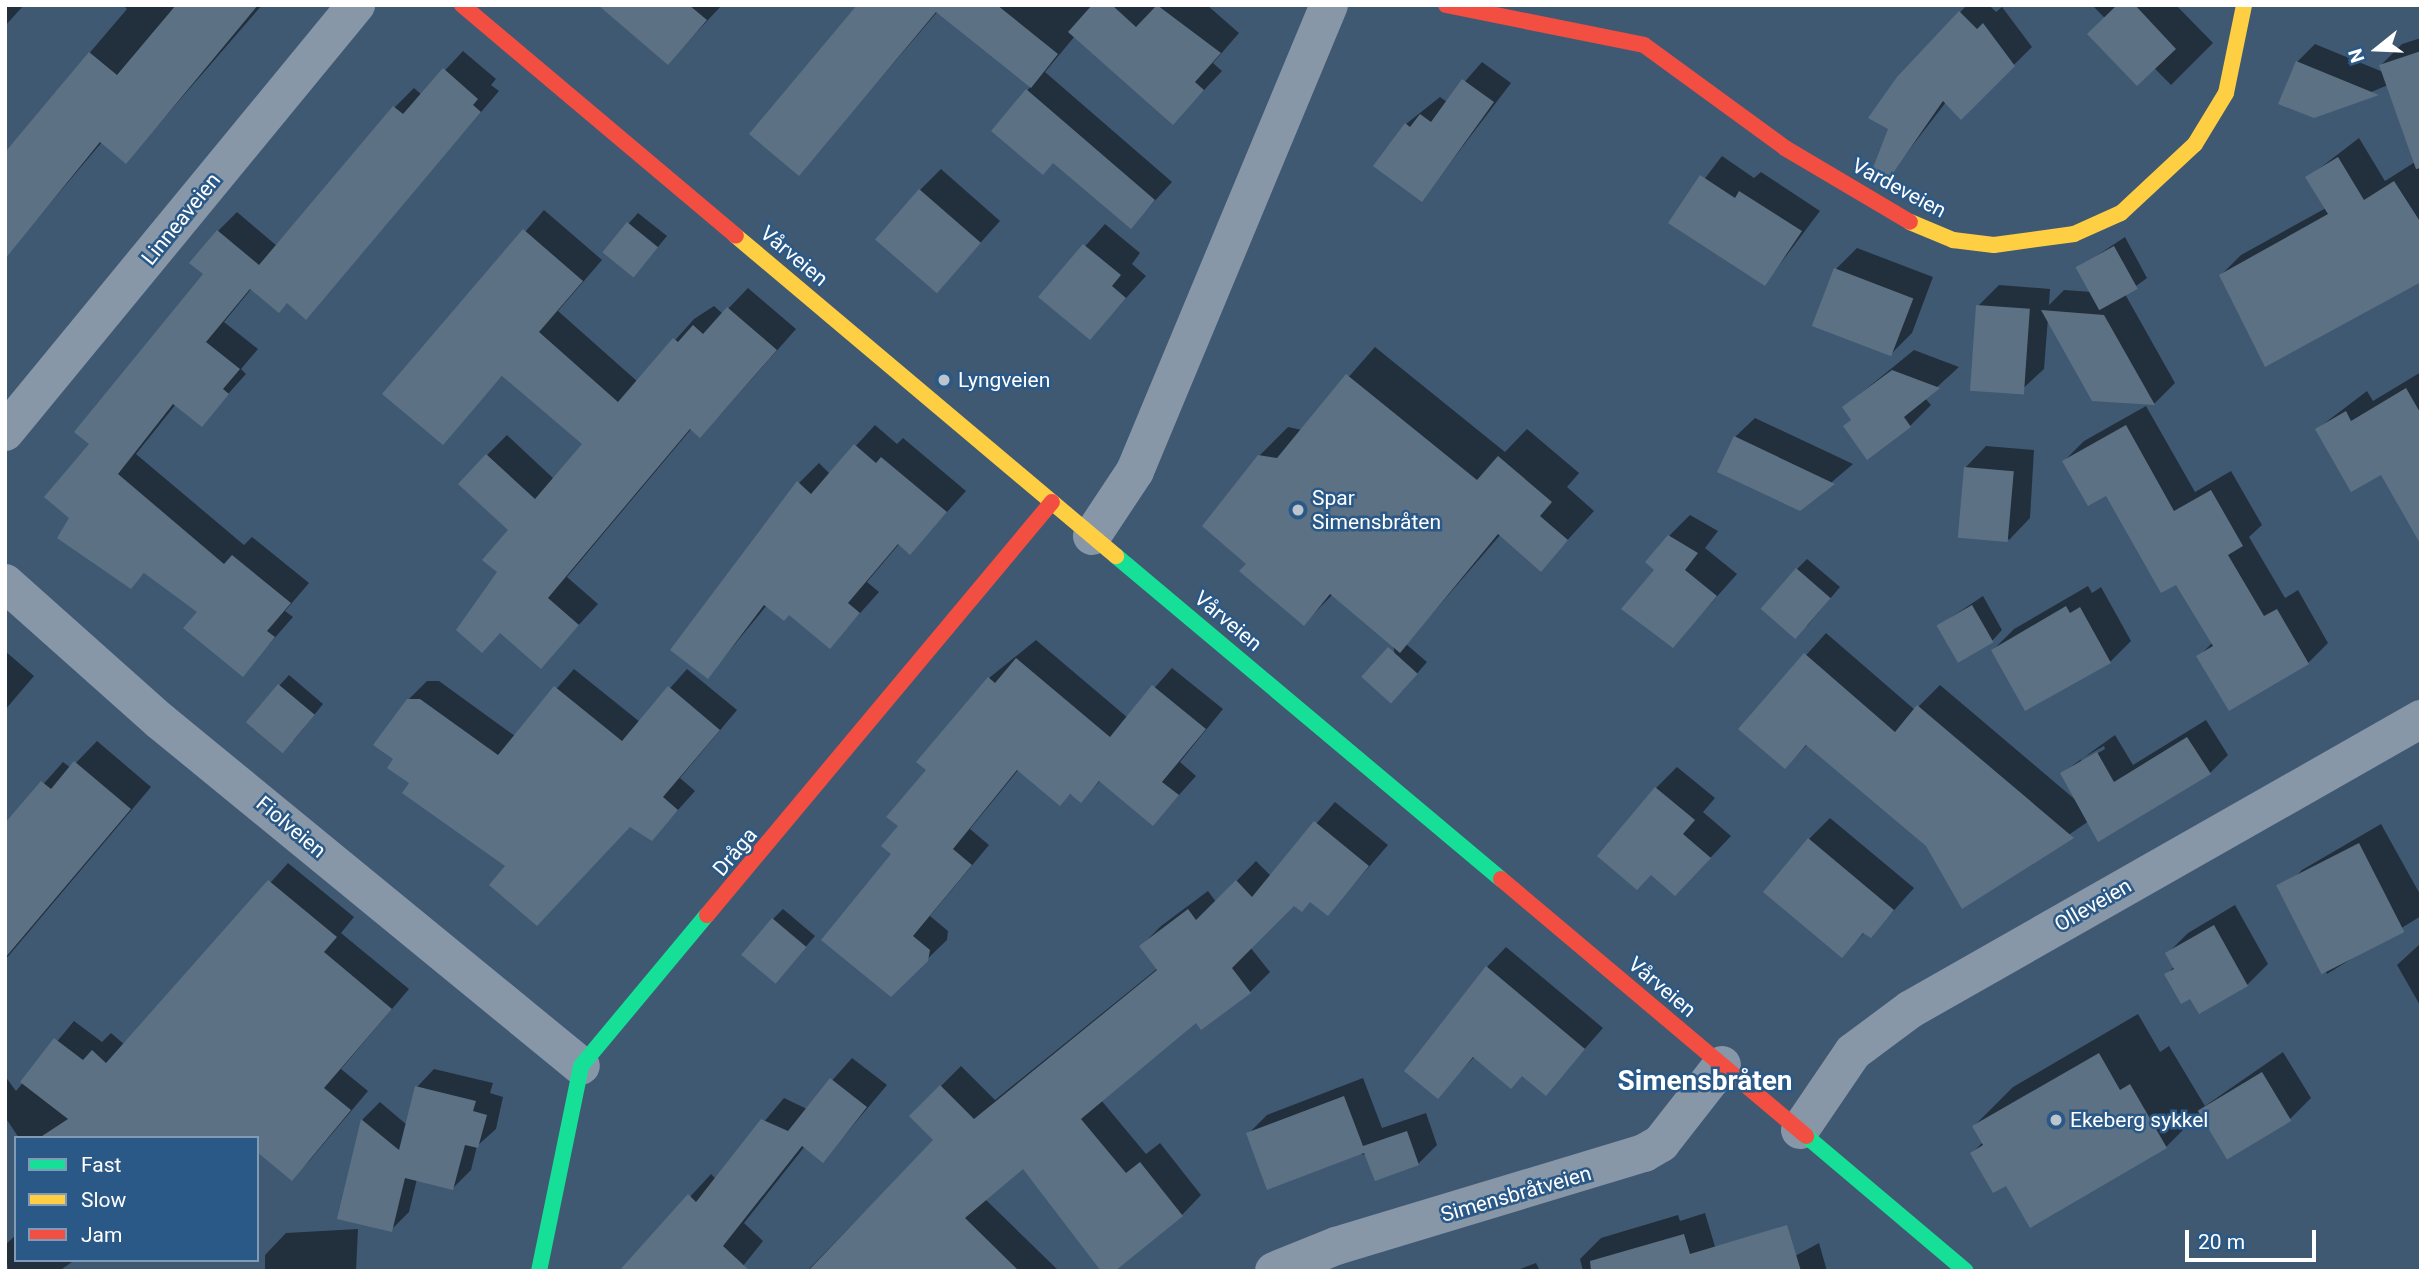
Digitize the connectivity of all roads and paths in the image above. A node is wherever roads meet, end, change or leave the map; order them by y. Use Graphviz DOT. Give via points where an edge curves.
graph roads {
  1 [pos="356,5"];
  2 [pos="462,5"];
  3 [pos="1329,5"];
  4 [pos="1446,5"];
  5 [pos="2244,5"];
  6 [pos="5,432"];
  7 [pos="1052,502"];
  8 [pos="1092,536"];
  9 [pos="5,583"];
  10 [pos="2421,719"];
  11 [pos="1722,1065"];
  12 [pos="581,1066"];
  13 [pos="1800,1130"];
  14 [pos="539,1271"];
  15 [pos="1275,1271"];
  16 [pos="1966,1271"];
  1 -- 6 [label="street, Linneaveien"];
  2 -- 7 [label="street, Vårveien"];
  3 -- 8 [label="street" via="1135,471"];
  4 -- 5 [label="street, Vardeveien" via="1644,45 1785,148 1917,226 1953,240 1994,245 2074,234 2121,213 2155,187 2195,144 2226,93"];
  7 -- 8 [label="street, Vårveien"];
  7 -- 12 [label="street, Dråga"];
  8 -- 11 [label="street, Vårveien"];
  9 -- 12 [label="street, Fiolveien" via="160,721"];
  10 -- 13 [label="street, Olleveien" via="1911,1009 1853,1052"];
  11 -- 13 [label="street, Vårveien"];
  11 -- 15 [label="street, Simensbråtveien" via="1661,1143 1644,1153 1336,1246"];
  12 -- 14 [label="street, Dråga"];
  13 -- 16 [label="street, Vårveien"];
}
